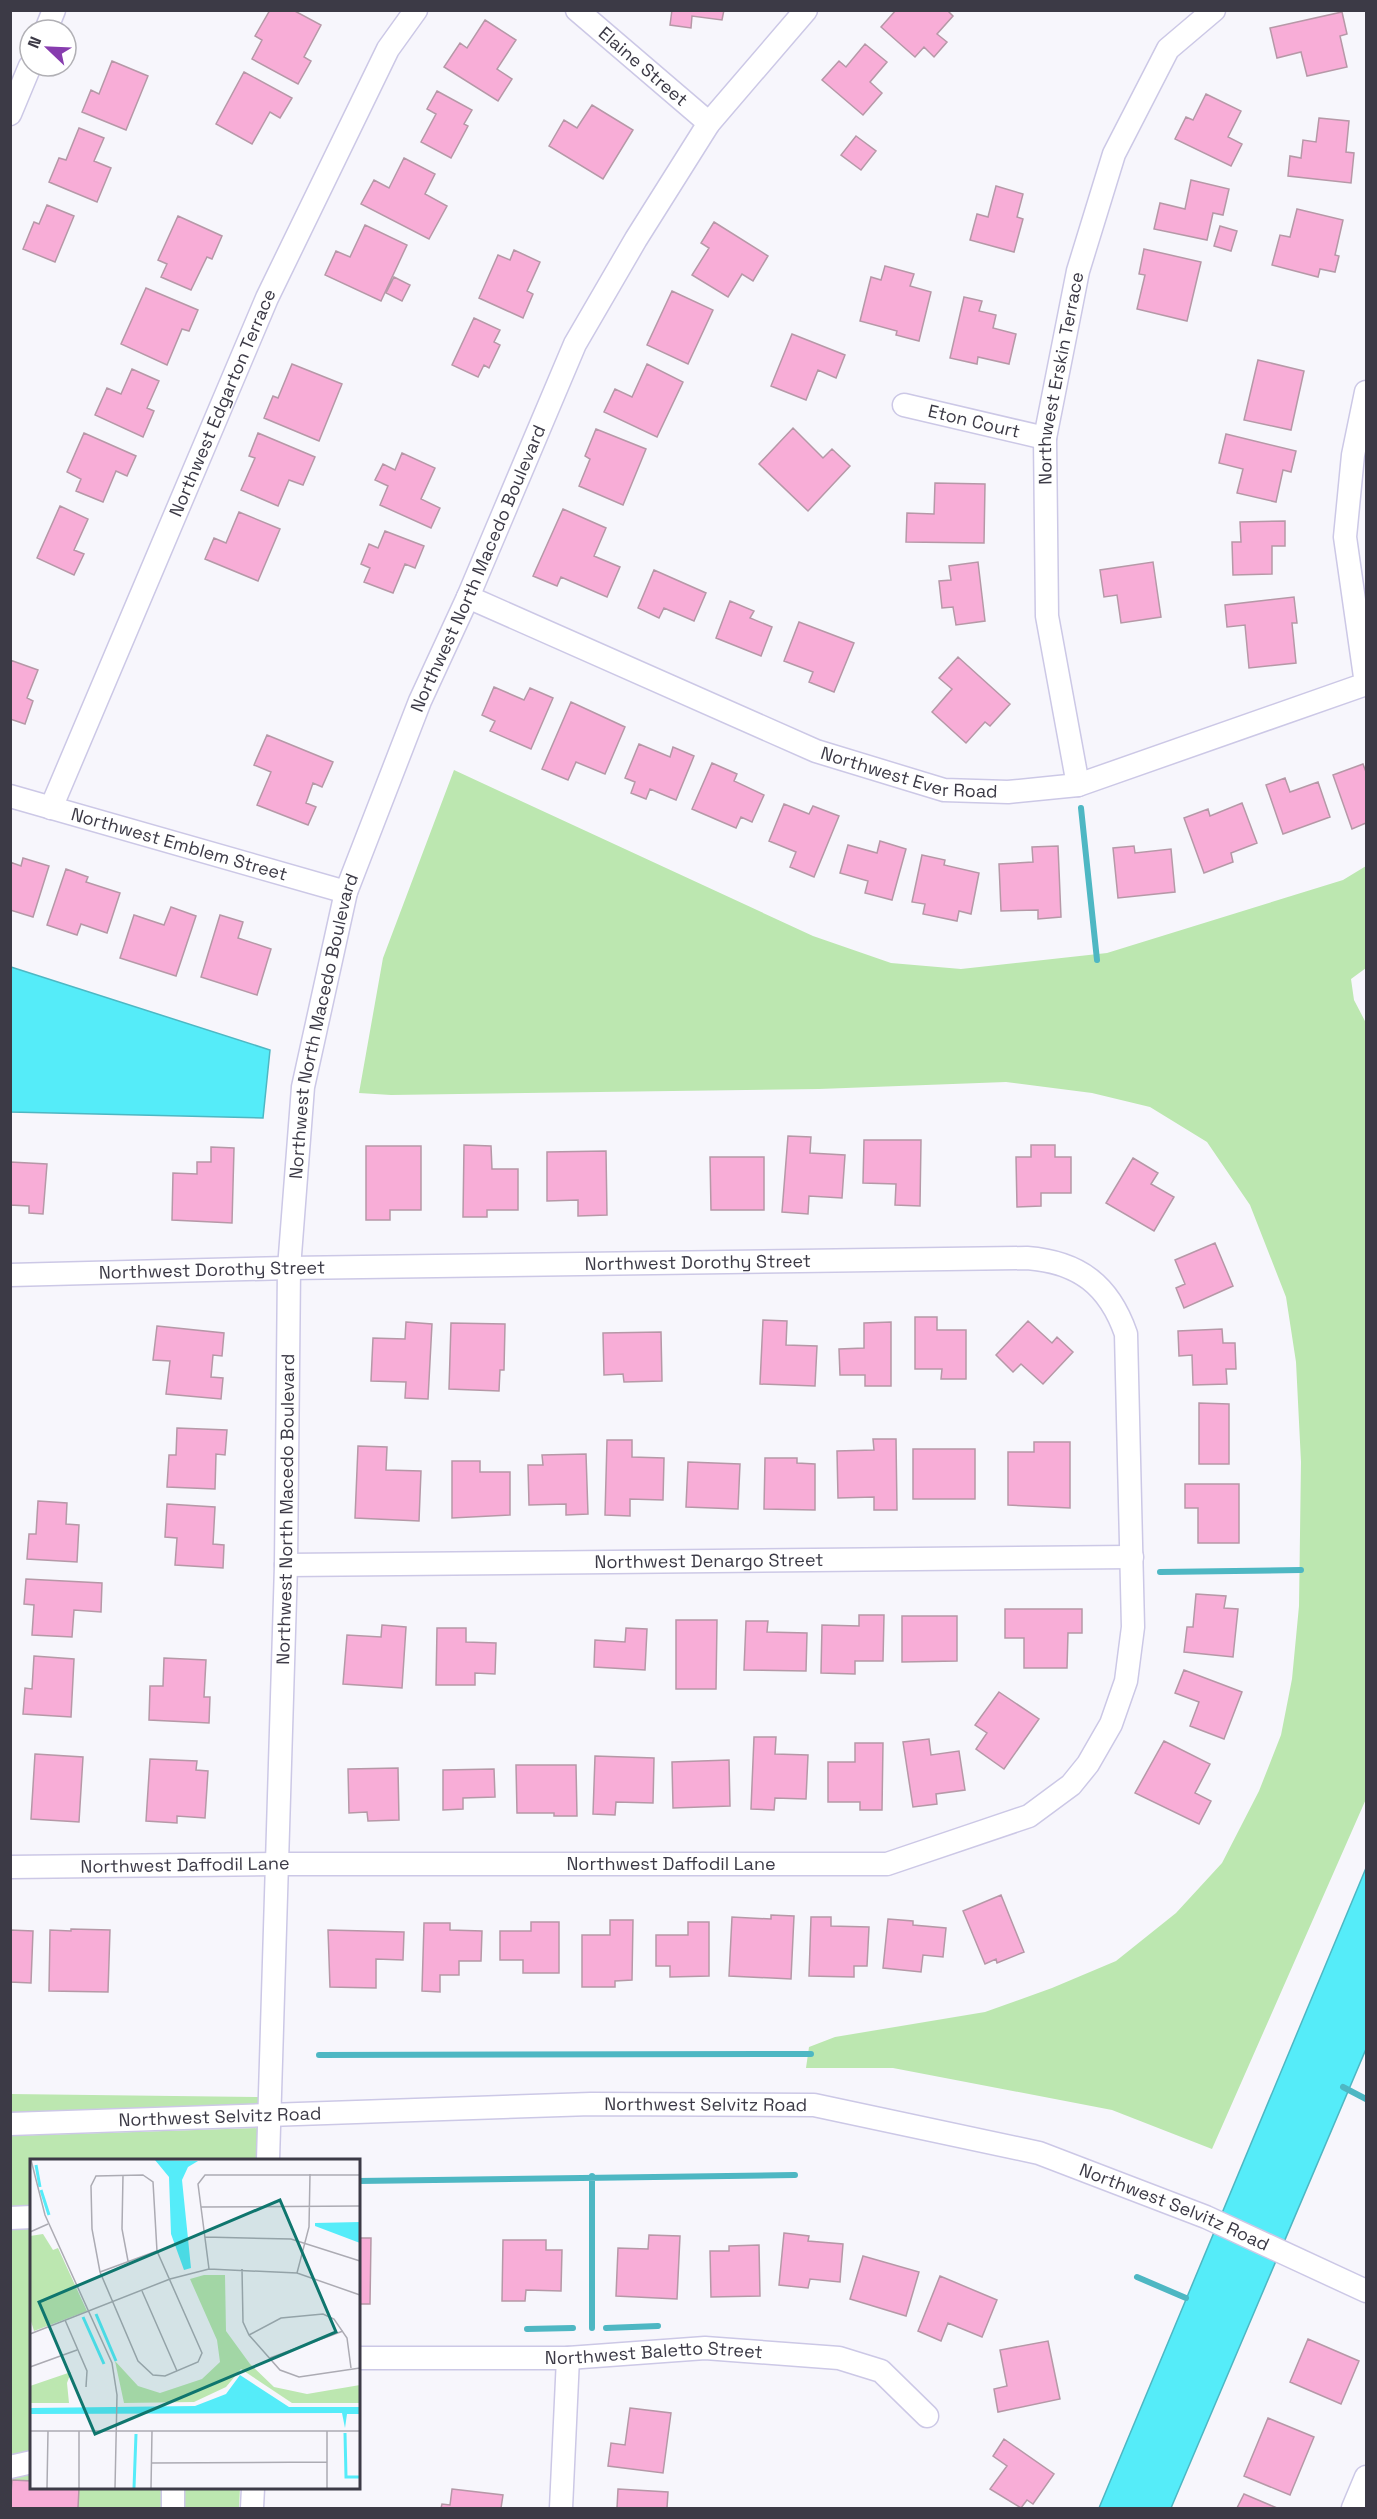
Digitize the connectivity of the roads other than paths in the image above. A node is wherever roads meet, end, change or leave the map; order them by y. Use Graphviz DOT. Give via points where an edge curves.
graph roads {
  1 [pos="416,10"];
  2 [pos="577,10"];
  3 [pos="806,10"];
  4 [pos="1214,10"];
  5 [pos="25,78"];
  6 [pos="10,114"];
  7 [pos="709,123"];
  8 [pos="1366,392"];
  9 [pos="904,405"];
  10 [pos="1045,438"];
  11 [pos="468,597"];
  12 [pos="1366,684"];
  13 [pos="1078,785"];
  14 [pos="10,796"];
  15 [pos="51,808"];
  16 [pos="346,892"];
  17 [pos="289,1268"];
  18 [pos="10,1275"];
  19 [pos="1132,1557"];
  20 [pos="286,1565"];
  21 [pos="279,1864"];
  22 [pos="10,1867"];
  23 [pos="271,2116"];
  24 [pos="10,2124"];
  25 [pos="268,2159"];
  26 [pos="30,2217"];
  27 [pos="10,2218"];
  28 [pos="1366,2291"];
  29 [pos="360,2358"];
  30 [pos="568,2358"];
  31 [pos="927,2416"];
  32 [pos="30,2462"];
  33 [pos="10,2467"];
  34 [pos="1366,2477"];
  35 [pos="173,2489"];
  36 [pos="253,2489"];
  37 [pos="173,2508"];
  38 [pos="252,2508"];
  39 [pos="561,2508"];
  40 [pos="1353,2508"];
  1 -- 15 [label="street, Northwest Edgarton Terrace" via="387,49 267,298"];
  2 -- 7 [label="street, Elaine Street"];
  3 -- 7 [label="street, Northwest North Macedo Boulevard"];
  4 -- 10 [label="street, Northwest Erskin Terrace" via="1168,49 1114,154 1078,271"];
  5 -- 6 [label="street"];
  7 -- 11 [label="street, Northwest North Macedo Boulevard" via="575,344"];
  8 -- 12 [label="street" via="1353,455 1345,537"];
  9 -- 10 [label="street, Eton Court"];
  10 -- 13 [label="street, Northwest Erskin Terrace" via="1047,616"];
  11 -- 13 [label="street, Northwest Ever Road" via="816,751 944,790 1008,792"];
  11 -- 16 [label="street, Northwest North Macedo Boulevard" via="420,701"];
  12 -- 13 [label="street, Northwest Ever Road"];
  14 -- 15 [label="street, Northwest Emblem Street"];
  15 -- 16 [label="street, Northwest Emblem Street"];
  16 -- 17 [label="street, Northwest North Macedo Boulevard" via="303,1087"];
  17 -- 18 [label="street, Northwest Dorothy Street"];
  17 -- 19 [label="street, Northwest Dorothy Street" via="1027,1258 1063,1264 1088,1277 1108,1297 1126,1334"];
  17 -- 20 [label="street, Northwest North Macedo Boulevard"];
  19 -- 20 [label="street, Northwest Denargo Street"];
  19 -- 21 [label="street, Northwest Daffodil Lane" via="1130,1658 1111,1724 1071,1785 1029,1816 887,1864"];
  20 -- 21 [label="street, Northwest North Macedo Boulevard"];
  21 -- 22 [label="street, Northwest Daffodil Lane"];
  21 -- 23 [label="street, Northwest North Macedo Boulevard"];
  23 -- 24 [label="street, Northwest Selvitz Road"];
  23 -- 25 [label="street, Northwest North Macedo Boulevard"];
  23 -- 28 [label="street, Northwest Selvitz Road" via="591,2104 814,2105 1040,2153 1206,2217"];
  26 -- 27 [label="street"];
  29 -- 30 [label="street, Northwest Baletto Street"];
  30 -- 31 [label="street, Northwest Baletto Street" via="705,2348 839,2358 881,2372"];
  30 -- 39 [label="street"];
  32 -- 33 [label="street"];
  34 -- 40 [label="street"];
  35 -- 37 [label="street"];
  36 -- 38 [label="street"];
}
